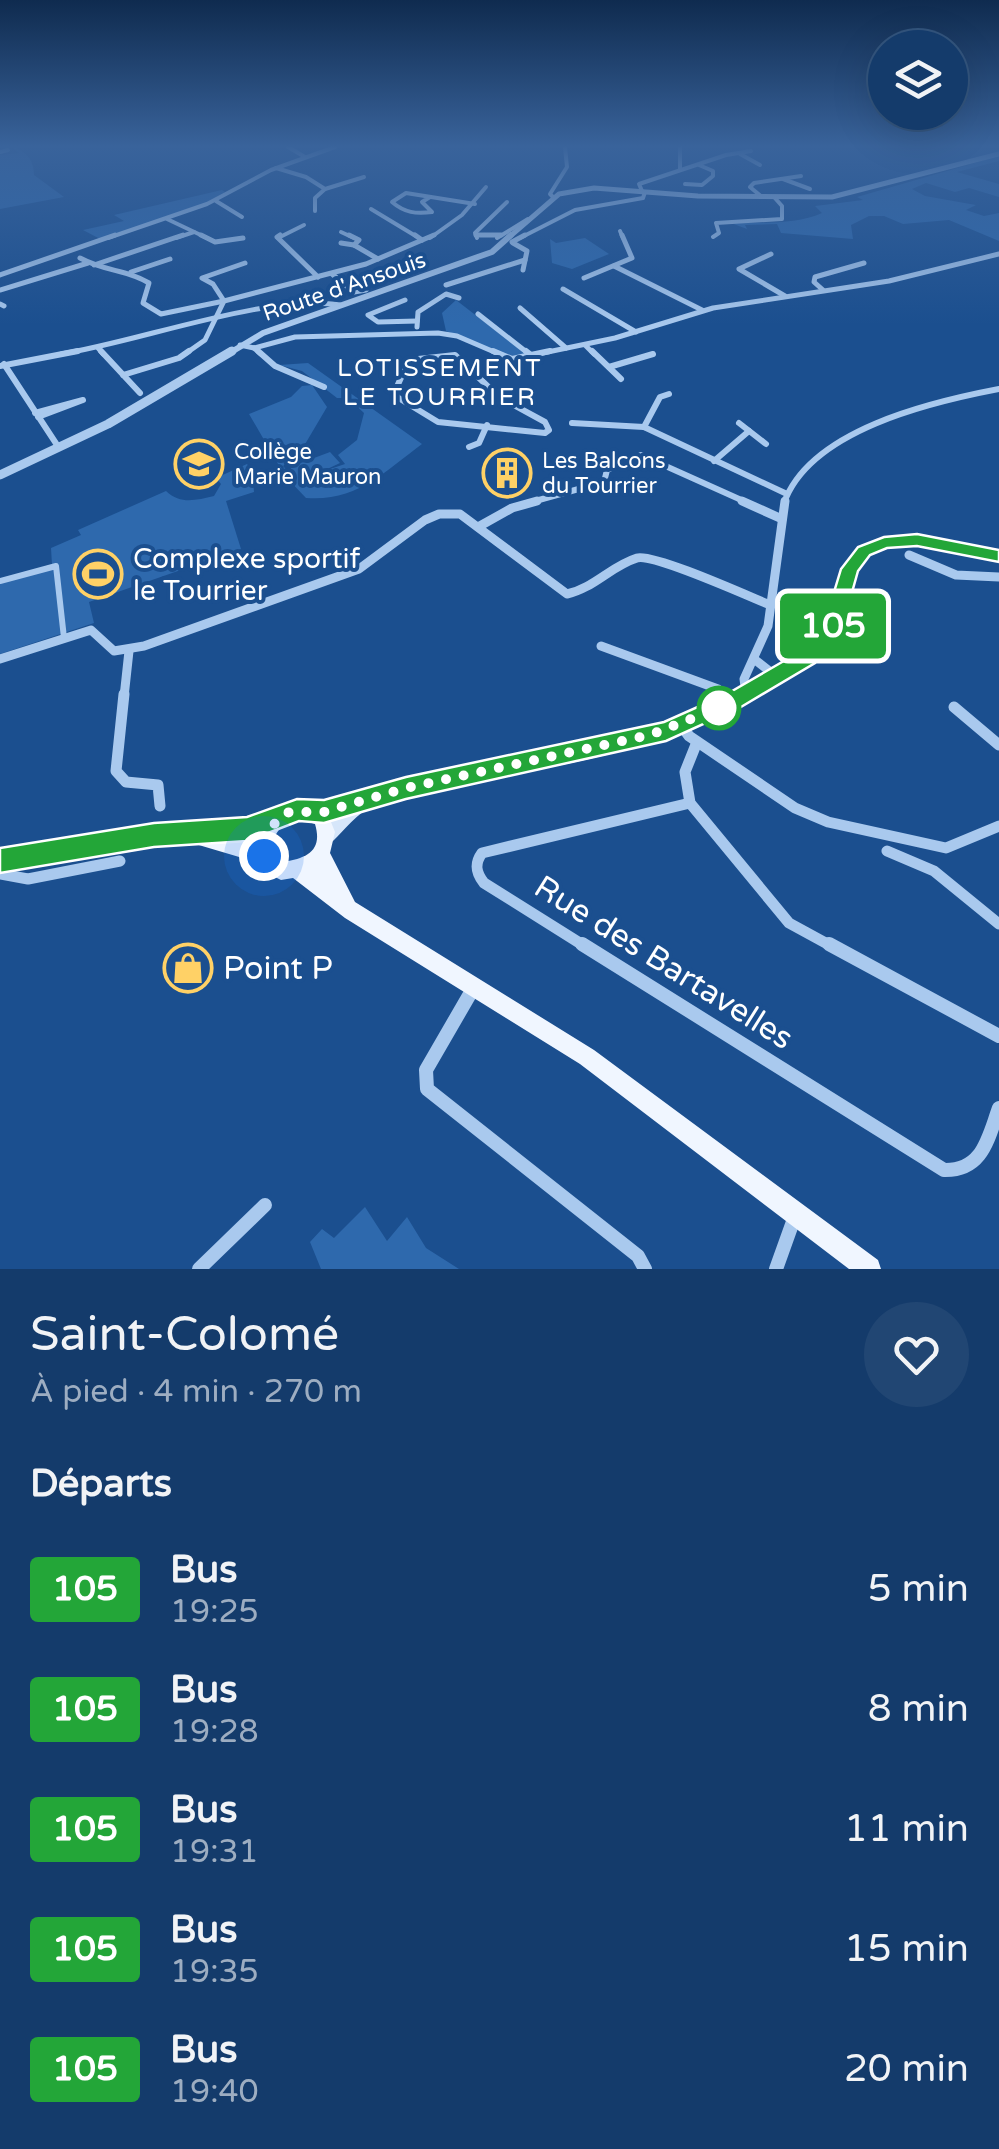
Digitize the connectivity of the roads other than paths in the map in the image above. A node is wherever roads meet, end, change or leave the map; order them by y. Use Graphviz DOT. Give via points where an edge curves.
graph roads {
  1 [pos="202,206"];
  2 [pos="224,206"];
  3 [pos="315,206"];
  4 [pos="396,206"];
  5 [pos="426,206"];
  6 [pos="471,206"];
  7 [pos="503,206"];
  8 [pos="542,206"];
  9 [pos="603,206"];
  10 [pos="782,206"];
  11 [pos="371,209"];
  12 [pos="315,211"];
  13 [pos="242,217"];
  14 [pos="167,219"];
  15 [pos="528,219"];
  16 [pos="304,225"];
  17 [pos="194,232"];
  18 [pos="341,232"];
  19 [pos="620,232"];
  20 [pos="713,237"];
  21 [pos="244,238"];
  22 [pos="422,240"];
  23 [pos="509,242"];
  24 [pos="341,243"];
  25 [pos="354,245"];
  26 [pos="88,248"];
  27 [pos="772,254"];
  28 [pos="999,254"];
  29 [pos="80,258"];
  30 [pos="56,259"];
  31 [pos="170,259"];
  32 [pos="378,259"];
  33 [pos="525,260"];
  34 [pos="245,263"];
  35 [pos="864,263"];
  36 [pos="92,264"];
  37 [pos="614,266"];
  38 [pos="523,270"];
  39 [pos="131,272"];
  40 [pos="332,274"];
  41 [pos="0,275"];
  42 [pos="318,277"];
  43 [pos="584,278"];
  44 [pos="262,279"];
  45 [pos="446,285"];
  46 [pos="270,288"];
  47 [pos="564,289"];
  48 [pos="0,290"];
  49 [pos="366,290"];
  50 [pos="823,290"];
  51 [pos="786,296"];
  52 [pos="459,298"];
  53 [pos="405,300"];
  54 [pos="224,301"];
  55 [pos="340,306"];
  56 [pos="520,308"];
  57 [pos="702,310"];
  58 [pos="478,314"];
  59 [pos="417,321"];
  60 [pos="215,322"];
  61 [pos="636,332"];
  62 [pos="417,333"];
  63 [pos="467,342"];
  64 [pos="240,345"];
  65 [pos="585,345"];
  66 [pos="641,346"];
  67 [pos="56,347"];
  68 [pos="98,348"];
  69 [pos="254,348"];
  70 [pos="566,349"];
  71 [pos="0,350"];
  72 [pos="44,354"];
  73 [pos="454,355"];
  74 [pos="532,356"];
  75 [pos="3,365"];
  76 [pos="609,367"];
  77 [pos="123,375"];
  78 [pos="621,379"];
  79 [pos="324,387"];
  80 [pos="999,389"];
  81 [pos="140,393"];
  82 [pos="669,394"];
  83 [pos="37,415"];
  84 [pos="572,423"];
  85 [pos="738,423"];
  86 [pos="111,425"];
  87 [pos="487,425"];
  88 [pos="644,427"];
  89 [pos="748,432"];
  90 [pos="766,444"];
  91 [pos="469,446"];
  92 [pos="59,448"];
  93 [pos="714,461"];
  94 [pos="0,477"];
  95 [pos="787,494"];
  96 [pos="782,519"];
  97 [pos="478,527"];
  98 [pos="909,556"];
  99 [pos="999,556"];
  100 [pos="999,577"];
  101 [pos="0,581"];
  102 [pos="770,605"];
  103 [pos="64,638"];
  104 [pos="601,646"];
  105 [pos="129,651"];
  106 [pos="0,659"];
  107 [pos="754,659"];
  108 [pos="777,677"];
  109 [pos="740,697"];
  110 [pos="954,706"];
  111 [pos="681,726"];
  112 [pos="697,742"];
  113 [pos="999,745"];
  114 [pos="364,802"];
  115 [pos="690,803"];
  116 [pos="160,806"];
  117 [pos="313,812"];
  118 [pos="273,822"];
  119 [pos="999,826"];
  120 [pos="185,834"];
  121 [pos="324,845"];
  122 [pos="887,851"];
  123 [pos="264,856"];
  124 [pos="120,860"];
  125 [pos="0,861"];
  126 [pos="298,871"];
  127 [pos="0,874"];
  128 [pos="352,912"];
  129 [pos="999,924"];
  130 [pos="474,987"];
  131 [pos="999,1036"];
  132 [pos="999,1108"];
  133 [pos="265,1205"];
  134 [pos="795,1216"];
  135 [pos="199,1269"];
  136 [pos="645,1269"];
  137 [pos="776,1269"];
  138 [pos="868,1269"];
  1 -- 14 [label="street"];
  2 -- 13 [label="street"];
  3 -- 12 [label="street"];
  4 -- 5 [label="street" via="416,215 432,212"];
  6 -- 22 [label="street"];
  7 -- 15 [label="street" via="477,238 497,238"];
  8 -- 15 [label="street, Route d'Ansouis"];
  9 -- 23 [label="street" via="575,210"];
  10 -- 20 [label="street" via="782,219 713,224 719,233"];
  11 -- 22 [label="street"];
  14 -- 17 [label="street"];
  14 -- 26 [label="street"];
  15 -- 23 [label="street, Route d'Ansouis"];
  16 -- 42 [label="street" via="278,238"];
  17 -- 21 [label="street" via="215,242"];
  17 -- 36 [label="street"];
  18 -- 25 [label="street" via="359,240"];
  19 -- 37 [label="street" via="633,256"];
  22 -- 32 [label="street"];
  23 -- 33 [label="street" via="527,250"];
  23 -- 55 [label="street, Route d'Ansouis"];
  24 -- 25 [label="street"];
  25 -- 32 [label="street"];
  26 -- 29 [label="street"];
  26 -- 30 [label="street"];
  27 -- 51 [label="street" via="738,268"];
  28 -- 50 [label="street"];
  29 -- 30 [label="street"];
  29 -- 36 [label="street"];
  30 -- 41 [label="street"];
  31 -- 39 [label="street"];
  32 -- 40 [label="street"];
  33 -- 38 [label="street"];
  33 -- 45 [label="street"];
  34 -- 54 [label="street" via="202,278"];
  35 -- 50 [label="street" via="816,277"];
  36 -- 39 [label="street"];
  36 -- 48 [label="street"];
  37 -- 43 [label="street"];
  37 -- 57 [label="street"];
  39 -- 54 [label="street" via="149,283 142,303 158,313"];
  40 -- 42 [label="street"];
  40 -- 49 [label="street" via="354,292"];
  42 -- 46 [label="street"];
  44 -- 46 [label="street"];
  46 -- 54 [label="street"];
  47 -- 61 [label="street"];
  50 -- 51 [label="street"];
  51 -- 57 [label="street"];
  52 -- 59 [label="street" via="446,294 418,312"];
  53 -- 59 [label="street" via="368,315 378,322"];
  54 -- 60 [label="street"];
  55 -- 60 [label="street" via="314,303"];
  55 -- 64 [label="street, Route d'Ansouis"];
  56 -- 70 [label="street"];
  57 -- 61 [label="street"];
  58 -- 74 [label="street"];
  59 -- 62 [label="street"];
  60 -- 68 [label="street"];
  60 -- 77 [label="street" via="205,340 178,358"];
  61 -- 65 [label="street"];
  62 -- 63 [label="street"];
  62 -- 69 [label="street" via="283,338"];
  63 -- 73 [label="street"];
  63 -- 74 [label="street" via="503,358"];
  64 -- 69 [label="street"];
  64 -- 86 [label="street, Route d'Ansouis"];
  65 -- 70 [label="street"];
  65 -- 76 [label="street"];
  66 -- 76 [label="street" via="653,354"];
  67 -- 72 [label="street"];
  68 -- 72 [label="street"];
  68 -- 77 [label="street"];
  69 -- 79 [label="street" via="275,366"];
  70 -- 74 [label="street"];
  71 -- 75 [label="street"];
  72 -- 75 [label="street"];
  73 -- 87 [label="street" via="408,360 395,392 438,422"];
  73 -- 87 [label="street" via="499,397 550,426 545,433"];
  75 -- 83 [label="street"];
  76 -- 78 [label="street"];
  77 -- 81 [label="street"];
  80 -- 95 [label="street" via="919,407 830,449"];
  82 -- 88 [label="street"];
  83 -- 83 [label="street" via="84,400"];
  83 -- 92 [label="street"];
  84 -- 88 [label="street"];
  85 -- 89 [label="street"];
  86 -- 92 [label="street, Route d'Ansouis"];
  86 -- 94 [label="street, Route d'Ansouis"];
  87 -- 91 [label="street"];
  88 -- 93 [label="street"];
  89 -- 90 [label="street"];
  89 -- 93 [label="street"];
  92 -- 94 [label="street, Route d'Ansouis"];
  93 -- 95 [label="street"];
  95 -- 96 [label="street"];
  96 -- 97 [label="street" via="642,455 608,470 604,482 512,508"];
  96 -- 102 [label="street"];
  97 -- 102 [label="street" via="567,594 646,556"];
  97 -- 105 [label="street" via="448,512 426,520 359,569"];
  98 -- 100 [label="street" via="956,575"];
  99 -- 108 [label="main road" via="917,540 864,551 850,569 828,636"];
  101 -- 103 [label="street" via="56,566"];
  102 -- 107 [label="street"];
  103 -- 105 [label="street" via="91,630 114,651"];
  103 -- 106 [label="street"];
  104 -- 109 [label="street"];
  105 -- 116 [label="street" via="116,772 126,782 158,785"];
  107 -- 108 [label="street"];
  107 -- 109 [label="street"];
  108 -- 109 [label="main road"];
  109 -- 111 [label="main road"];
  110 -- 113 [label="street"];
  111 -- 112 [label="street"];
  111 -- 114 [label="main road"];
  112 -- 115 [label="street" via="686,772"];
  112 -- 119 [label="street" via="795,808 828,822 946,848"];
  114 -- 117 [label="main road"];
  114 -- 121 [label="main road"];
  115 -- 131 [label="street" via="789,923"];
  115 -- 132 [label="street, Rue des Bartavelles" via="482,854 477,874 944,1170 975,1165"];
  117 -- 118 [label="main road" via="297,810"];
  117 -- 121 [label="main road" via="326,826"];
  118 -- 120 [label="main road"];
  118 -- 123 [label="main road"];
  120 -- 123 [label="main road"];
  120 -- 125 [label="main road"];
  121 -- 126 [label="main road"];
  121 -- 128 [label="main road" via="336,888"];
  122 -- 129 [label="street" via="934,871"];
  123 -- 126 [label="main road" via="280,872"];
  124 -- 127 [label="street" via="28,879"];
  126 -- 128 [label="main road"];
  128 -- 130 [label="main road"];
  130 -- 134 [label="main road" via="612,1075"];
  130 -- 136 [label="street" via="426,1070 427,1089 638,1256"];
  133 -- 135 [label="street"];
  134 -- 137 [label="street"];
  134 -- 138 [label="main road"];
}
